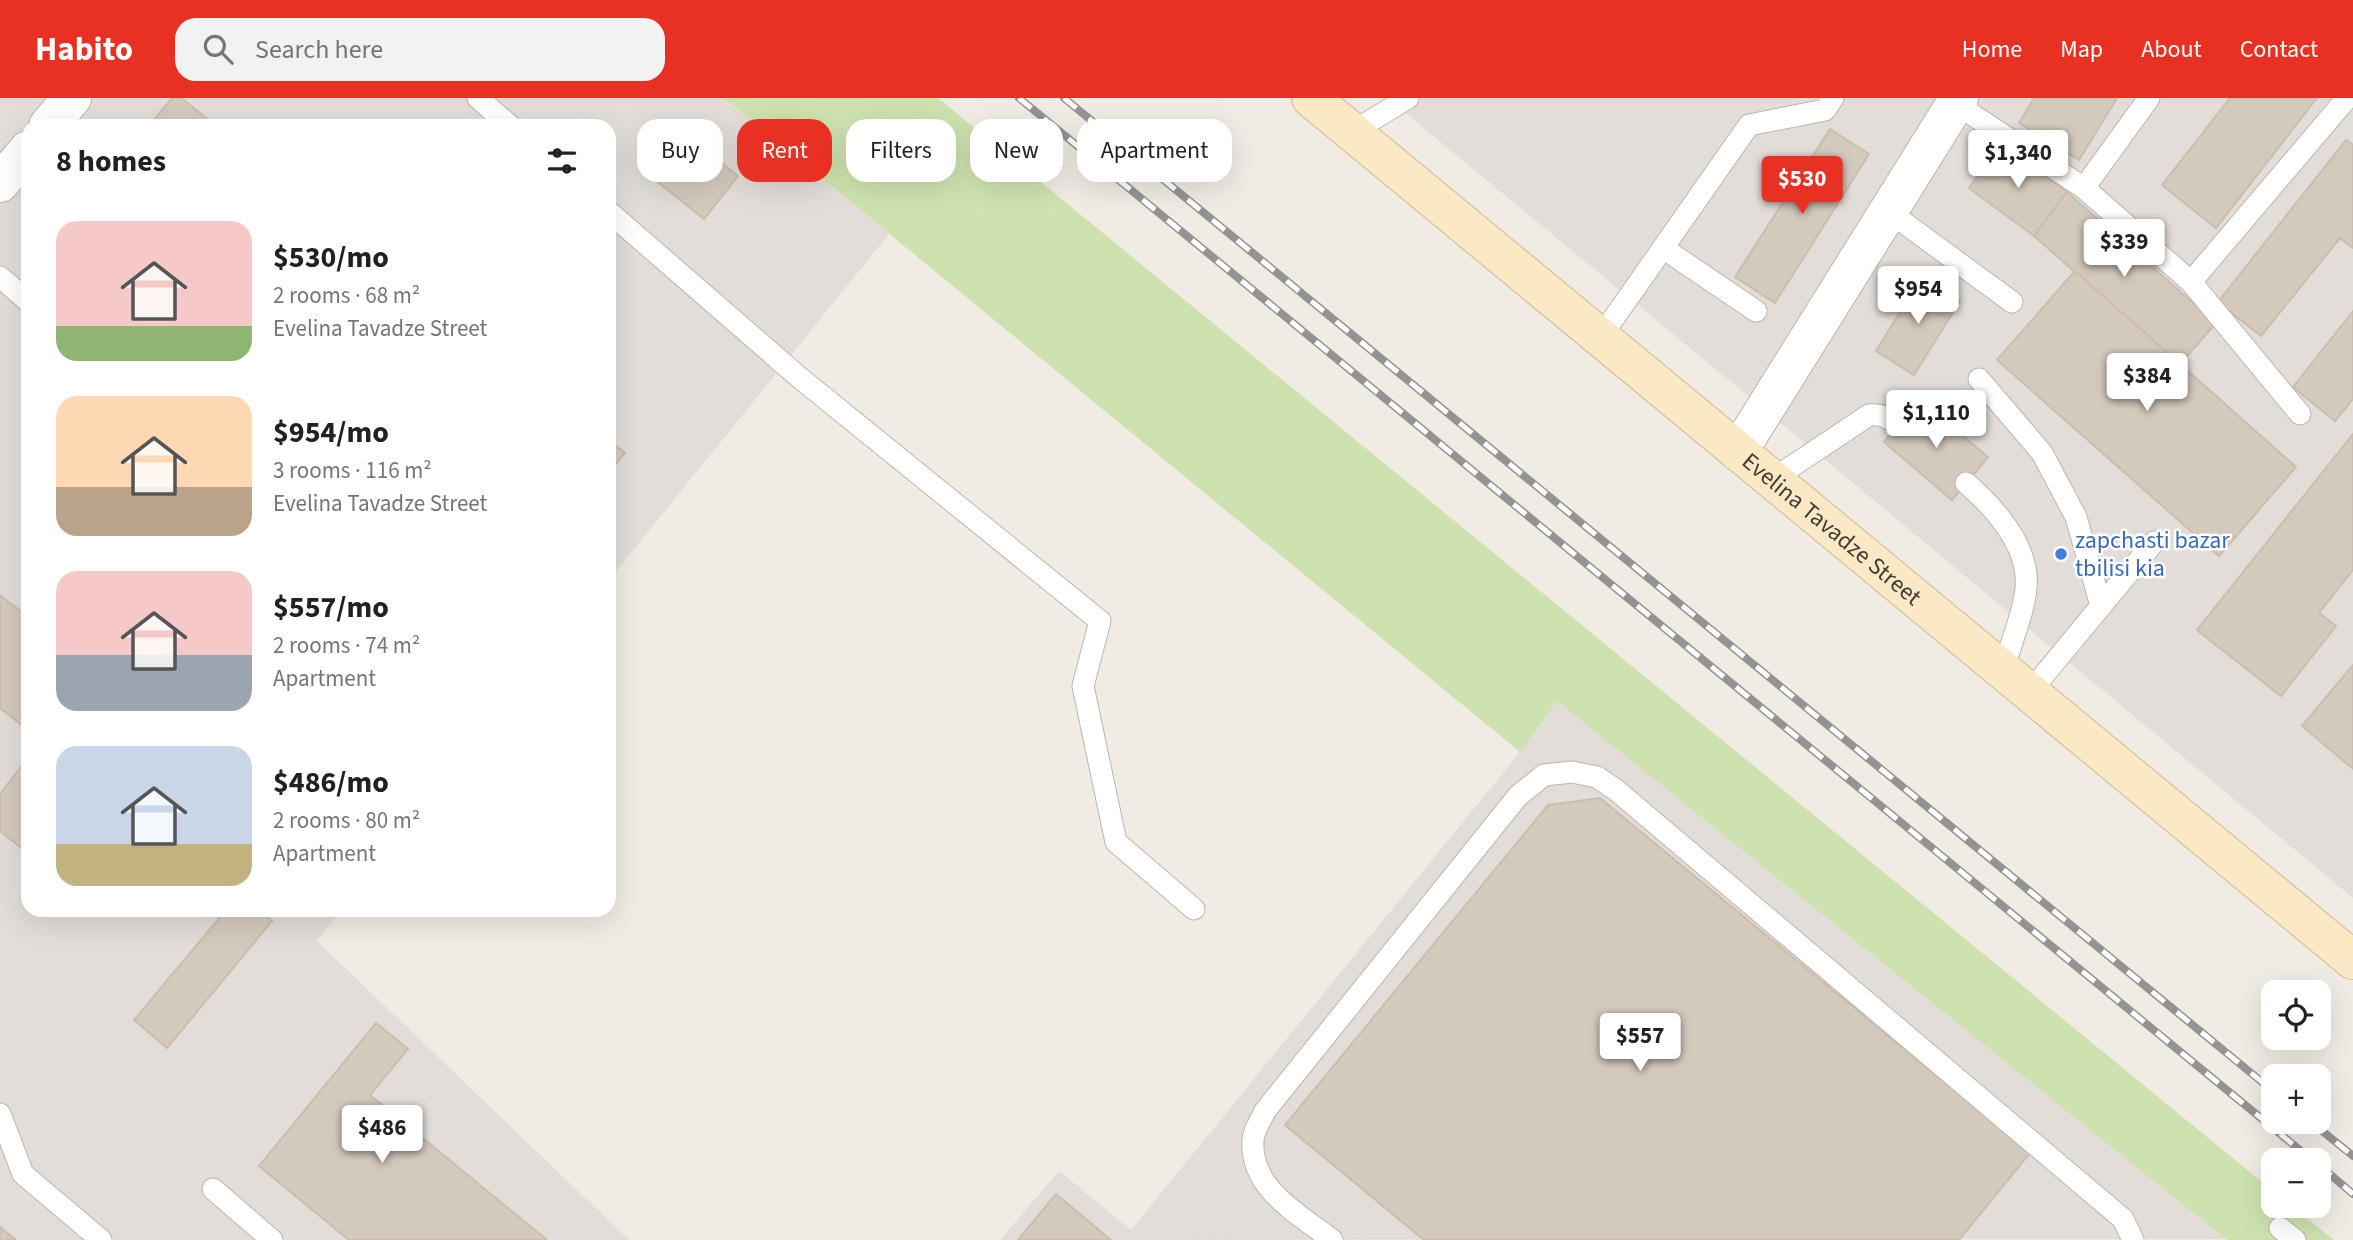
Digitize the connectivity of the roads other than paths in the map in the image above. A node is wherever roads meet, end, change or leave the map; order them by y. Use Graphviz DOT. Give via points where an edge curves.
graph roads {
  1 [pos="72,98"];
  2 [pos="478,98"];
  3 [pos="1311,98"];
  4 [pos="1408,98"];
  5 [pos="1833,98"];
  6 [pos="2149,98"];
  7 [pos="1958,101"];
  8 [pos="2346,110"];
  9 [pos="54,119"];
  10 [pos="502,119"];
  11 [pos="1352,132"];
  12 [pos="21,158"];
  13 [pos="0,183"];
  14 [pos="2084,188"];
  15 [pos="1888,211"];
  16 [pos="616,218"];
  17 [pos="1662,248"];
  18 [pos="0,278"];
  19 [pos="2191,282"];
  20 [pos="21,295"];
  21 [pos="2012,302"];
  22 [pos="1756,311"];
  23 [pos="1600,338"];
  24 [pos="1979,379"];
  25 [pos="2300,414"];
  26 [pos="1898,426"];
  27 [pos="1738,452"];
  28 [pos="1773,479"];
  29 [pos="1966,483"];
  30 [pos="2154,542"];
  31 [pos="2101,607"];
  32 [pos="2016,682"];
  33 [pos="1194,909"];
  34 [pos="2351,956"];
  35 [pos="0,1114"];
  36 [pos="213,1189"];
  37 [pos="101,1240"];
  38 [pos="272,1240"];
  39 [pos="1332,1240"];
  40 [pos="2133,1240"];
  1 -- 9 [label="street"];
  2 -- 10 [label="lane"];
  3 -- 11 [label="main road, Evelina Tavadze Street"];
  4 -- 11 [label="lane"];
  5 -- 17 [label="lane" via="1825,110 1749,125"];
  6 -- 14 [label="lane"];
  7 -- 14 [label="lane"];
  7 -- 15 [label="street"];
  8 -- 19 [label="lane"];
  11 -- 23 [label="main road, Evelina Tavadze Street"];
  12 -- 13 [label="street"];
  14 -- 19 [label="lane"];
  15 -- 21 [label="lane"];
  15 -- 27 [label="street"];
  16 -- 33 [label="lane" via="800,378 1100,621 1083,686 1116,842"];
  17 -- 22 [label="lane"];
  17 -- 23 [label="lane"];
  18 -- 20 [label="lane"];
  19 -- 25 [label="lane"];
  23 -- 27 [label="main road, Evelina Tavadze Street"];
  24 -- 31 [label="lane" via="2042,453 2076,517"];
  26 -- 28 [label="lane" via="1888,417 1869,415"];
  27 -- 28 [label="main road, Evelina Tavadze Street"];
  28 -- 32 [label="main road, Evelina Tavadze Street"];
  29 -- 32 [label="lane" via="2007,527 2021,552 2027,586"];
  30 -- 31 [label="lane"];
  31 -- 32 [label="lane"];
  32 -- 34 [label="main road, Evelina Tavadze Street"];
  35 -- 37 [label="lane" via="23,1174"];
  36 -- 38 [label="lane"];
  39 -- 40 [label="lane" via="1266,1187 1255,1166 1252,1139 1265,1111 1518,796 1545,775 1572,772 1597,777 1616,790 2123,1219"];
}
